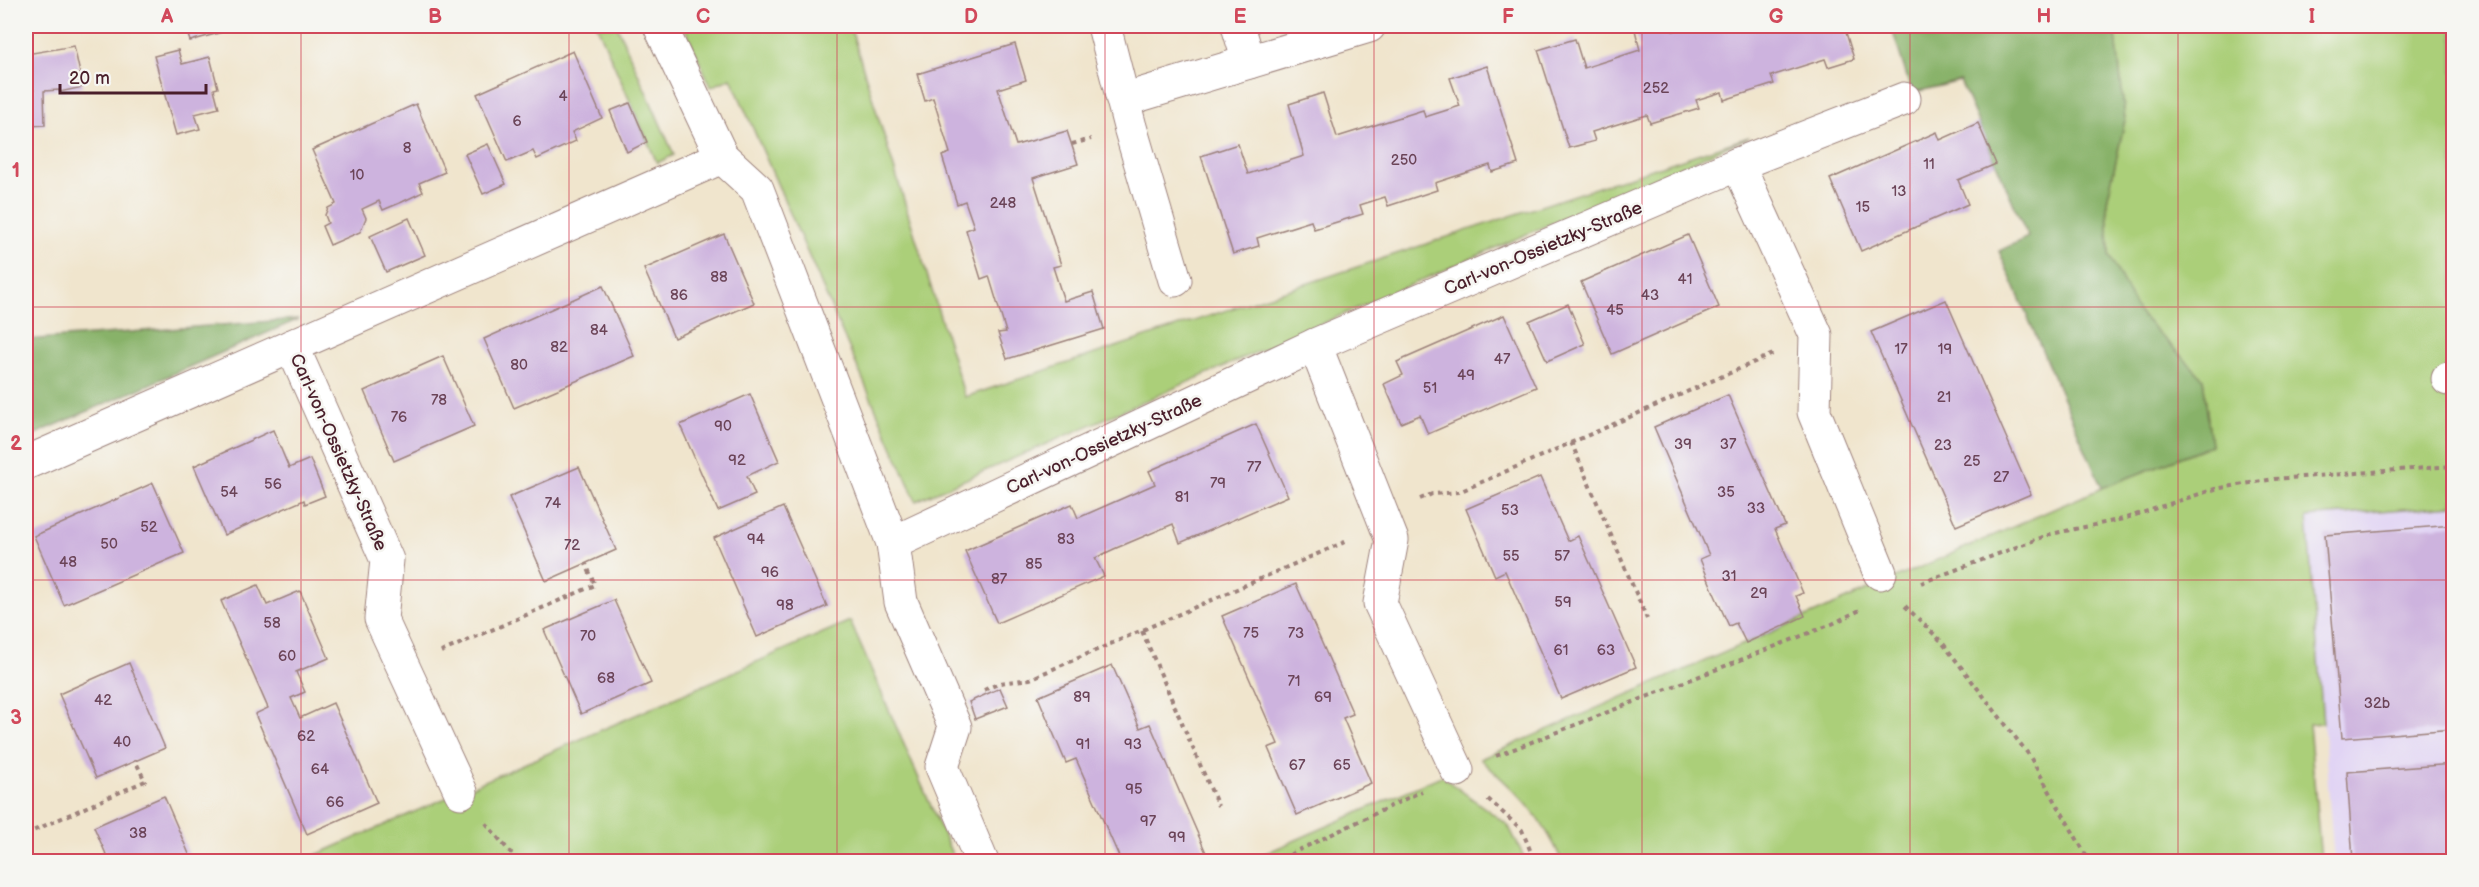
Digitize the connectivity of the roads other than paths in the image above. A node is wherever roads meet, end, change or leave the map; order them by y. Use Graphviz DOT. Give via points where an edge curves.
graph roads {
  1 [pos="660,26"];
  2 [pos="1104,26"];
  3 [pos="1238,26"];
  4 [pos="1366,26"];
  5 [pos="1250,62"];
  6 [pos="1904,99"];
  7 [pos="1123,100"];
  8 [pos="722,157"];
  9 [pos="1738,164"];
  10 [pos="1175,280"];
  11 [pos="1315,345"];
  12 [pos="292,346"];
  13 [pos="26,463"];
  14 [pos="893,543"];
  15 [pos="1880,573"];
  16 [pos="1457,770"];
  17 [pos="461,792"];
  18 [pos="982,861"];
  1 -- 8 [label="street"];
  2 -- 7 [label="street"];
  3 -- 5 [label="street"];
  4 -- 5 [label="street"];
  5 -- 7 [label="street"];
  6 -- 9 [label="street, Carl-von-Ossietzky-Straße"];
  7 -- 10 [label="street"];
  8 -- 12 [label="street, Carl-von-Ossietzky-Straße"];
  8 -- 14 [label="street" via="757,189"];
  9 -- 11 [label="street, Carl-von-Ossietzky-Straße"];
  9 -- 15 [label="street" via="1816,334 1814,412"];
  11 -- 14 [label="street, Carl-von-Ossietzky-Straße"];
  11 -- 16 [label="street" via="1392,540 1380,603"];
  12 -- 13 [label="street, Carl-von-Ossietzky-Straße"];
  12 -- 17 [label="street, Carl-von-Ossietzky-Straße" via="387,560 381,619"];
  14 -- 18 [label="street" via="901,602 955,727 942,767"];
}
